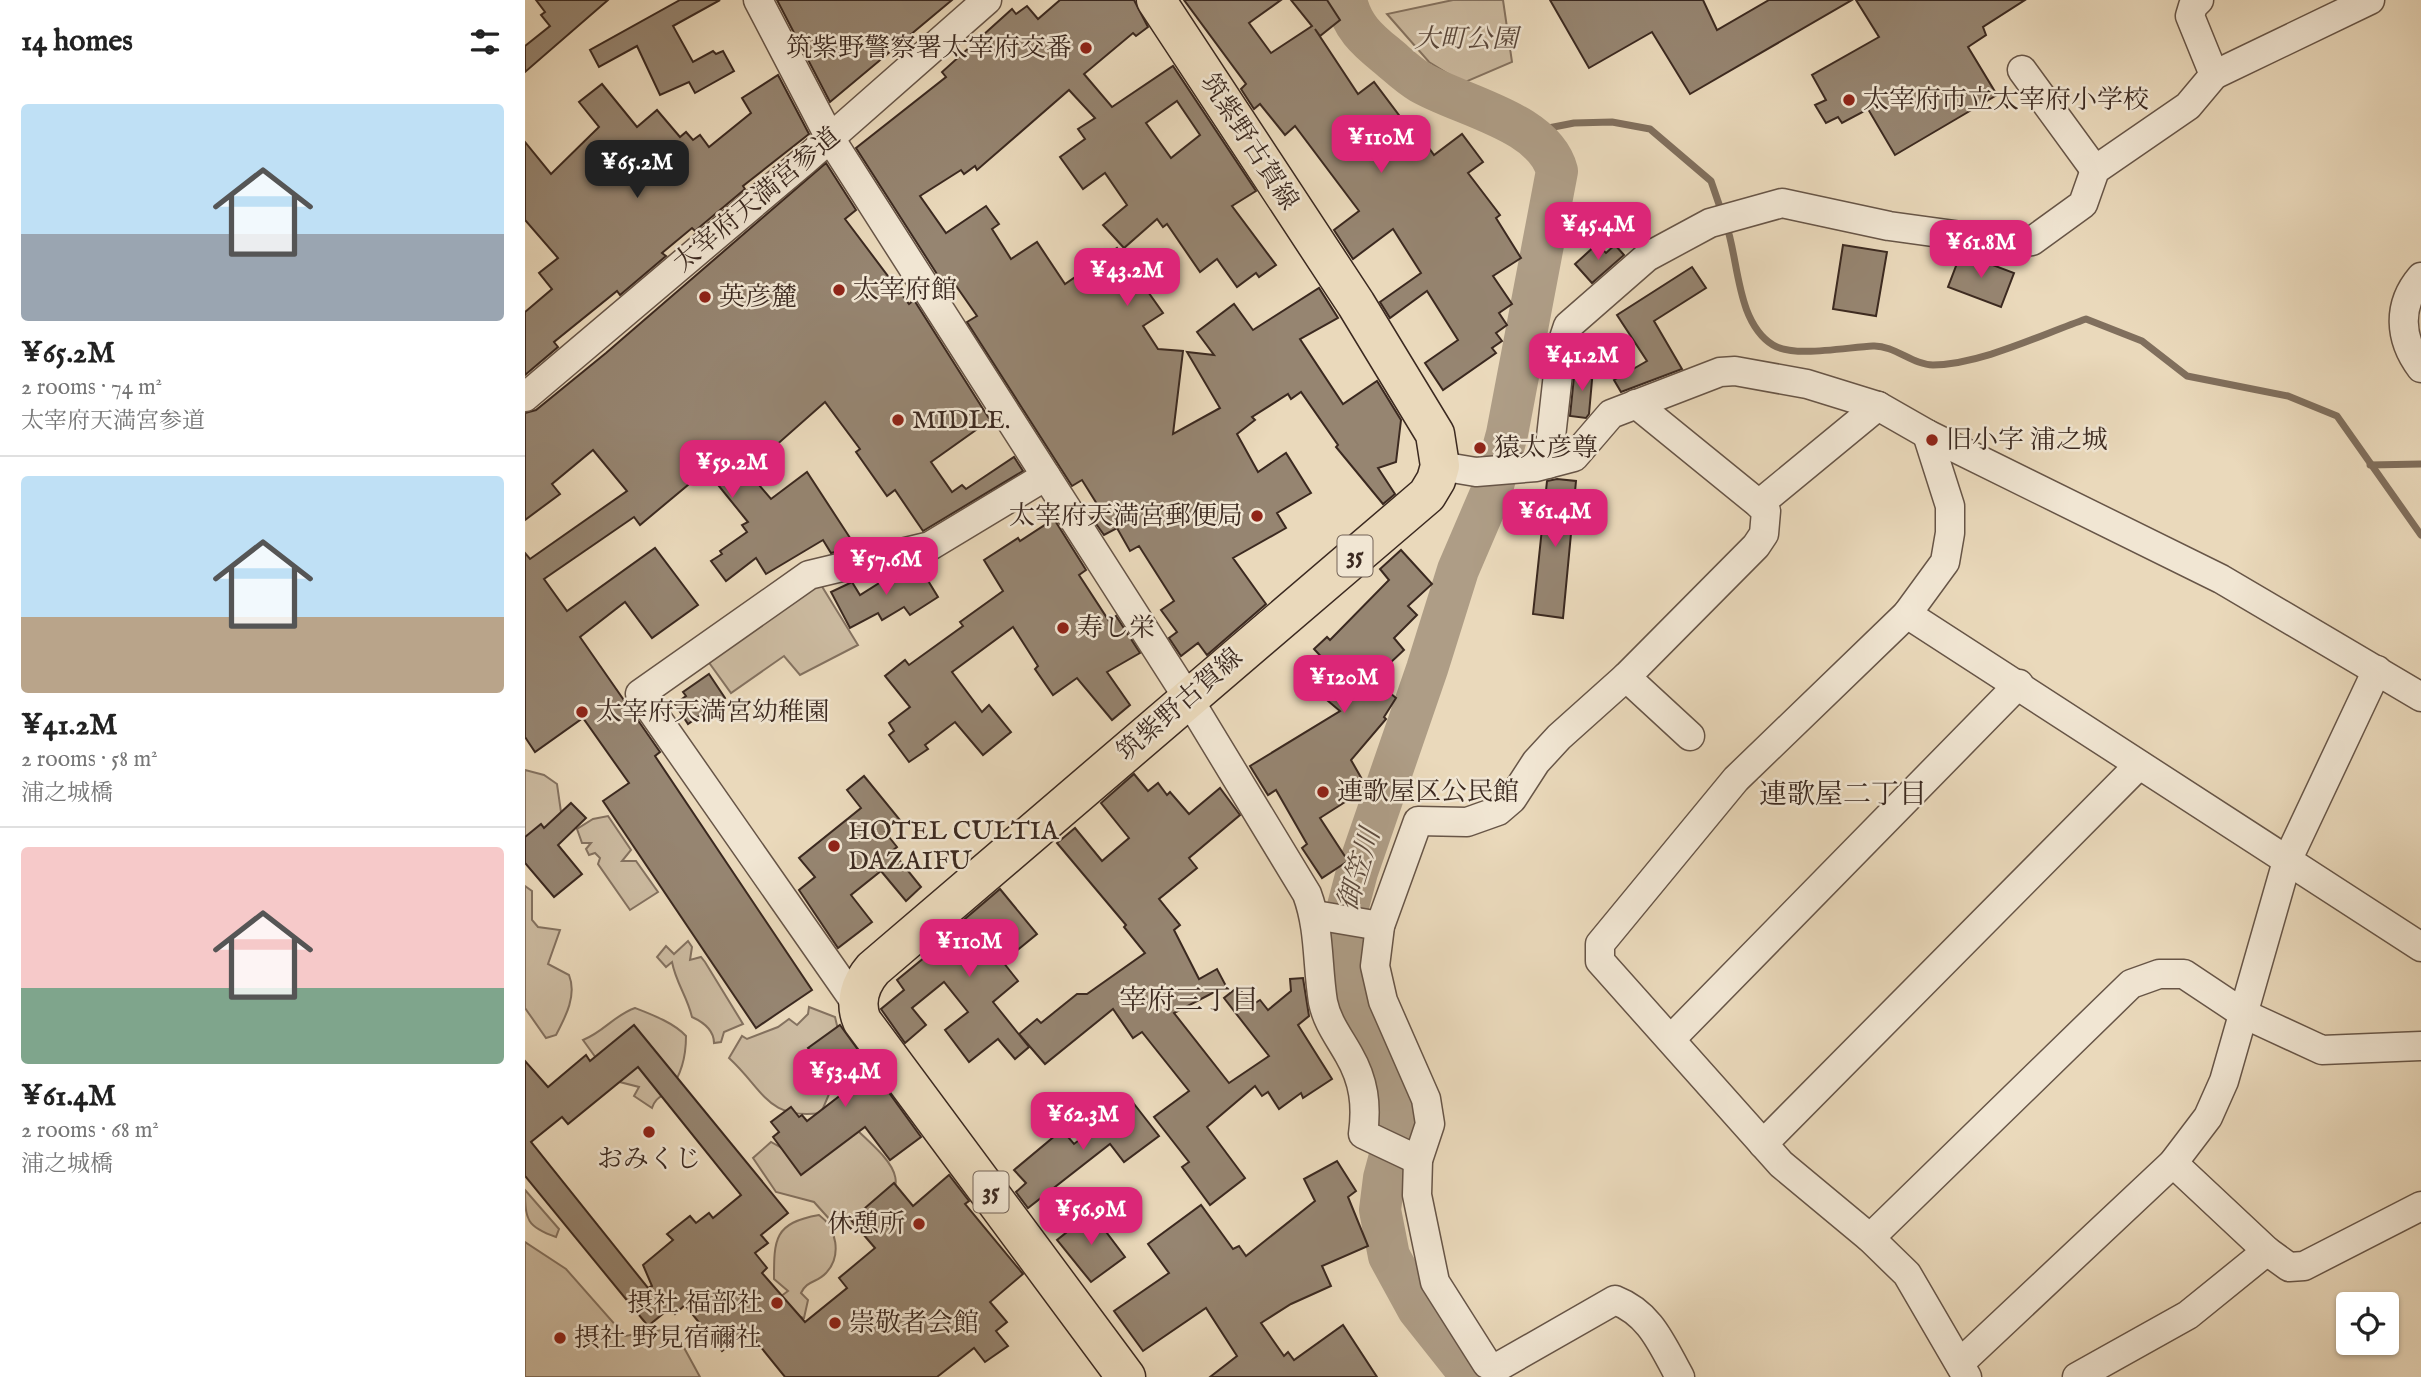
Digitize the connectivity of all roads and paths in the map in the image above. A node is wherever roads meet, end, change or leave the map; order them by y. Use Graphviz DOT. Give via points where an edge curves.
graph roads {
  1 [pos="758,0"];
  2 [pos="987,0"];
  3 [pos="1156,0"];
  4 [pos="2199,0"];
  5 [pos="2370,0"];
  6 [pos="2022,70"];
  7 [pos="2214,75"];
  8 [pos="830,138"];
  9 [pos="2095,170"];
  10 [pos="2421,277"];
  11 [pos="2421,368"];
  12 [pos="525,397"];
  13 [pos="1636,404"];
  14 [pos="1878,406"];
  15 [pos="1927,433"];
  16 [pos="1542,465"];
  17 [pos="1458,469"];
  18 [pos="1047,476"];
  19 [pos="1759,504"];
  20 [pos="1907,614"];
  21 [pos="2377,670"];
  22 [pos="1626,677"];
  23 [pos="2019,684"];
  24 [pos="2421,697"];
  25 [pos="1188,698"];
  26 [pos="1690,736"];
  27 [pos="2139,765"];
  28 [pos="2287,861"];
  29 [pos="1319,916"];
  30 [pos="1375,925"];
  31 [pos="2421,947"];
  32 [pos="858,1006"];
  33 [pos="2245,1014"];
  34 [pos="1671,1038"];
  35 [pos="2421,1046"];
  36 [pos="1763,1144"];
  37 [pos="1414,1159"];
  38 [pos="2173,1163"];
  39 [pos="2421,1206"];
  40 [pos="1870,1238"];
  41 [pos="2267,1251"];
  42 [pos="1964,1370"];
  43 [pos="1126,1377"];
  44 [pos="1680,1377"];
  45 [pos="2077,1377"];
  1 -- 8 [label="street"];
  2 -- 8 [label="street, 太宰府天満宮参道"];
  3 -- 17 [label="main road, 筑紫野古賀線" via="1356,304"];
  4 -- 7 [label="street" via="2190,16"];
  5 -- 7 [label="street"];
  6 -- 9 [label="street"];
  7 -- 9 [label="street" via="2188,106"];
  8 -- 12 [label="street, 太宰府天満宮参道"];
  8 -- 18 [label="street"];
  9 -- 16 [label="street" via="2083,204 2032,241 2013,243 1889,226 1781,203 1721,219 1647,257 1568,326"];
  10 -- 11 [label="street" via="2403,309 2404,341"];
  13 -- 14 [label="street" via="1727,370 1807,384"];
  13 -- 16 [label="street" via="1611,414 1574,457"];
  13 -- 19 [label="street"];
  14 -- 15 [label="street"];
  14 -- 19 [label="street"];
  15 -- 20 [label="street" via="1951,506 1950,533 1945,562"];
  15 -- 21 [label="street" via="2221,579"];
  16 -- 17 [label="street"];
  17 -- 25 [label="main road, 筑紫野古賀線 / 35" via="1436,480 1427,495"];
  18 -- 25 [label="street"];
  18 -- 32 [label="street" via="930,546 809,575 640,694"];
  19 -- 22 [label="street" via="1766,511 1767,523 1756,546"];
  20 -- 23 [label="street"];
  20 -- 34 [label="street" via="1736,779 1600,944 1600,961"];
  21 -- 24 [label="street"];
  21 -- 28 [label="street"];
  22 -- 26 [label="street"];
  22 -- 30 [label="street" via="1559,737 1498,811 1467,822 1418,821"];
  23 -- 27 [label="street"];
  23 -- 34 [label="street"];
  25 -- 29 [label="street"];
  25 -- 32 [label="main road, 筑紫野古賀線 / 35" via="873,969 861,987"];
  27 -- 28 [label="street"];
  27 -- 36 [label="street"];
  28 -- 31 [label="street"];
  28 -- 33 [label="street"];
  29 -- 30 [label="street"];
  29 -- 37 [label="street" via="1323,1002 1363,1088 1363,1134"];
  30 -- 37 [label="street" via="1374,966 1383,1001 1426,1099 1430,1124"];
  32 -- 43 [label="main road, 35" via="862,1021"];
  33 -- 35 [label="street" via="2322,1050"];
  33 -- 38 [label="street" via="2218,1098"];
  33 -- 40 [label="street" via="2184,974 2159,974 2131,984"];
  34 -- 36 [label="street"];
  36 -- 40 [label="street"];
  37 -- 44 [label="street" via="1435,1282 1487,1364 1496,1368 1615,1300 1633,1307 1649,1321"];
  38 -- 41 [label="street"];
  38 -- 42 [label="street"];
  39 -- 41 [label="street" via="2305,1266 2289,1267"];
  40 -- 42 [label="street" via="1907,1274"];
  41 -- 45 [label="street" via="2188,1315"];
}
